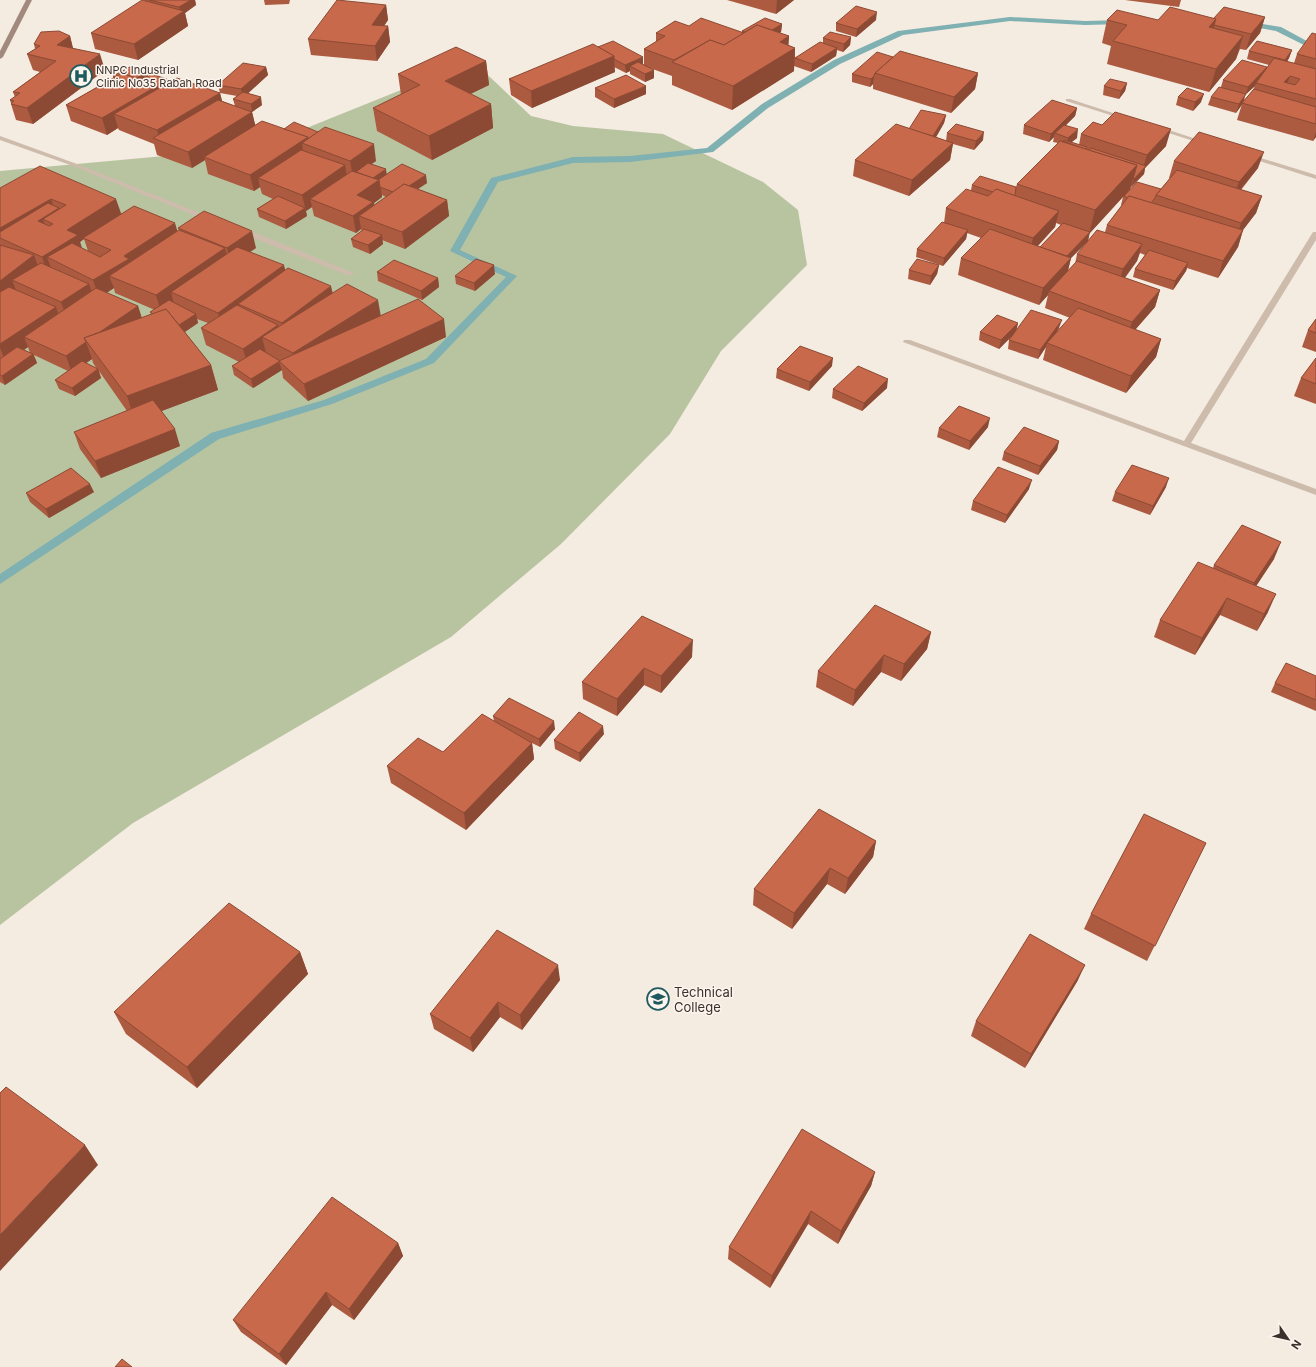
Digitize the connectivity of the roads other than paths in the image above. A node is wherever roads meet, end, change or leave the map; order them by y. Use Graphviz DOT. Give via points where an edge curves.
graph roads {
  1 [pos="29,0"];
  2 [pos="0,57"];
  3 [pos="1068,100"];
  4 [pos="1136,121"];
  5 [pos="1151,126"];
  6 [pos="0,138"];
  7 [pos="1211,144"];
  8 [pos="1241,154"];
  9 [pos="1316,177"];
  10 [pos="216,220"];
  11 [pos="231,226"];
  12 [pos="1316,234"];
  13 [pos="350,273"];
  14 [pos="907,342"];
  15 [pos="1186,445"];
  16 [pos="1316,492"];
  1 -- 2 [label="main road"];
  3 -- 4 [label="street"];
  5 -- 7 [label="street"];
  6 -- 10 [label="street"];
  8 -- 9 [label="street"];
  11 -- 13 [label="street"];
  12 -- 15 [label="street"];
  14 -- 15 [label="street"];
  15 -- 16 [label="street"];
}
